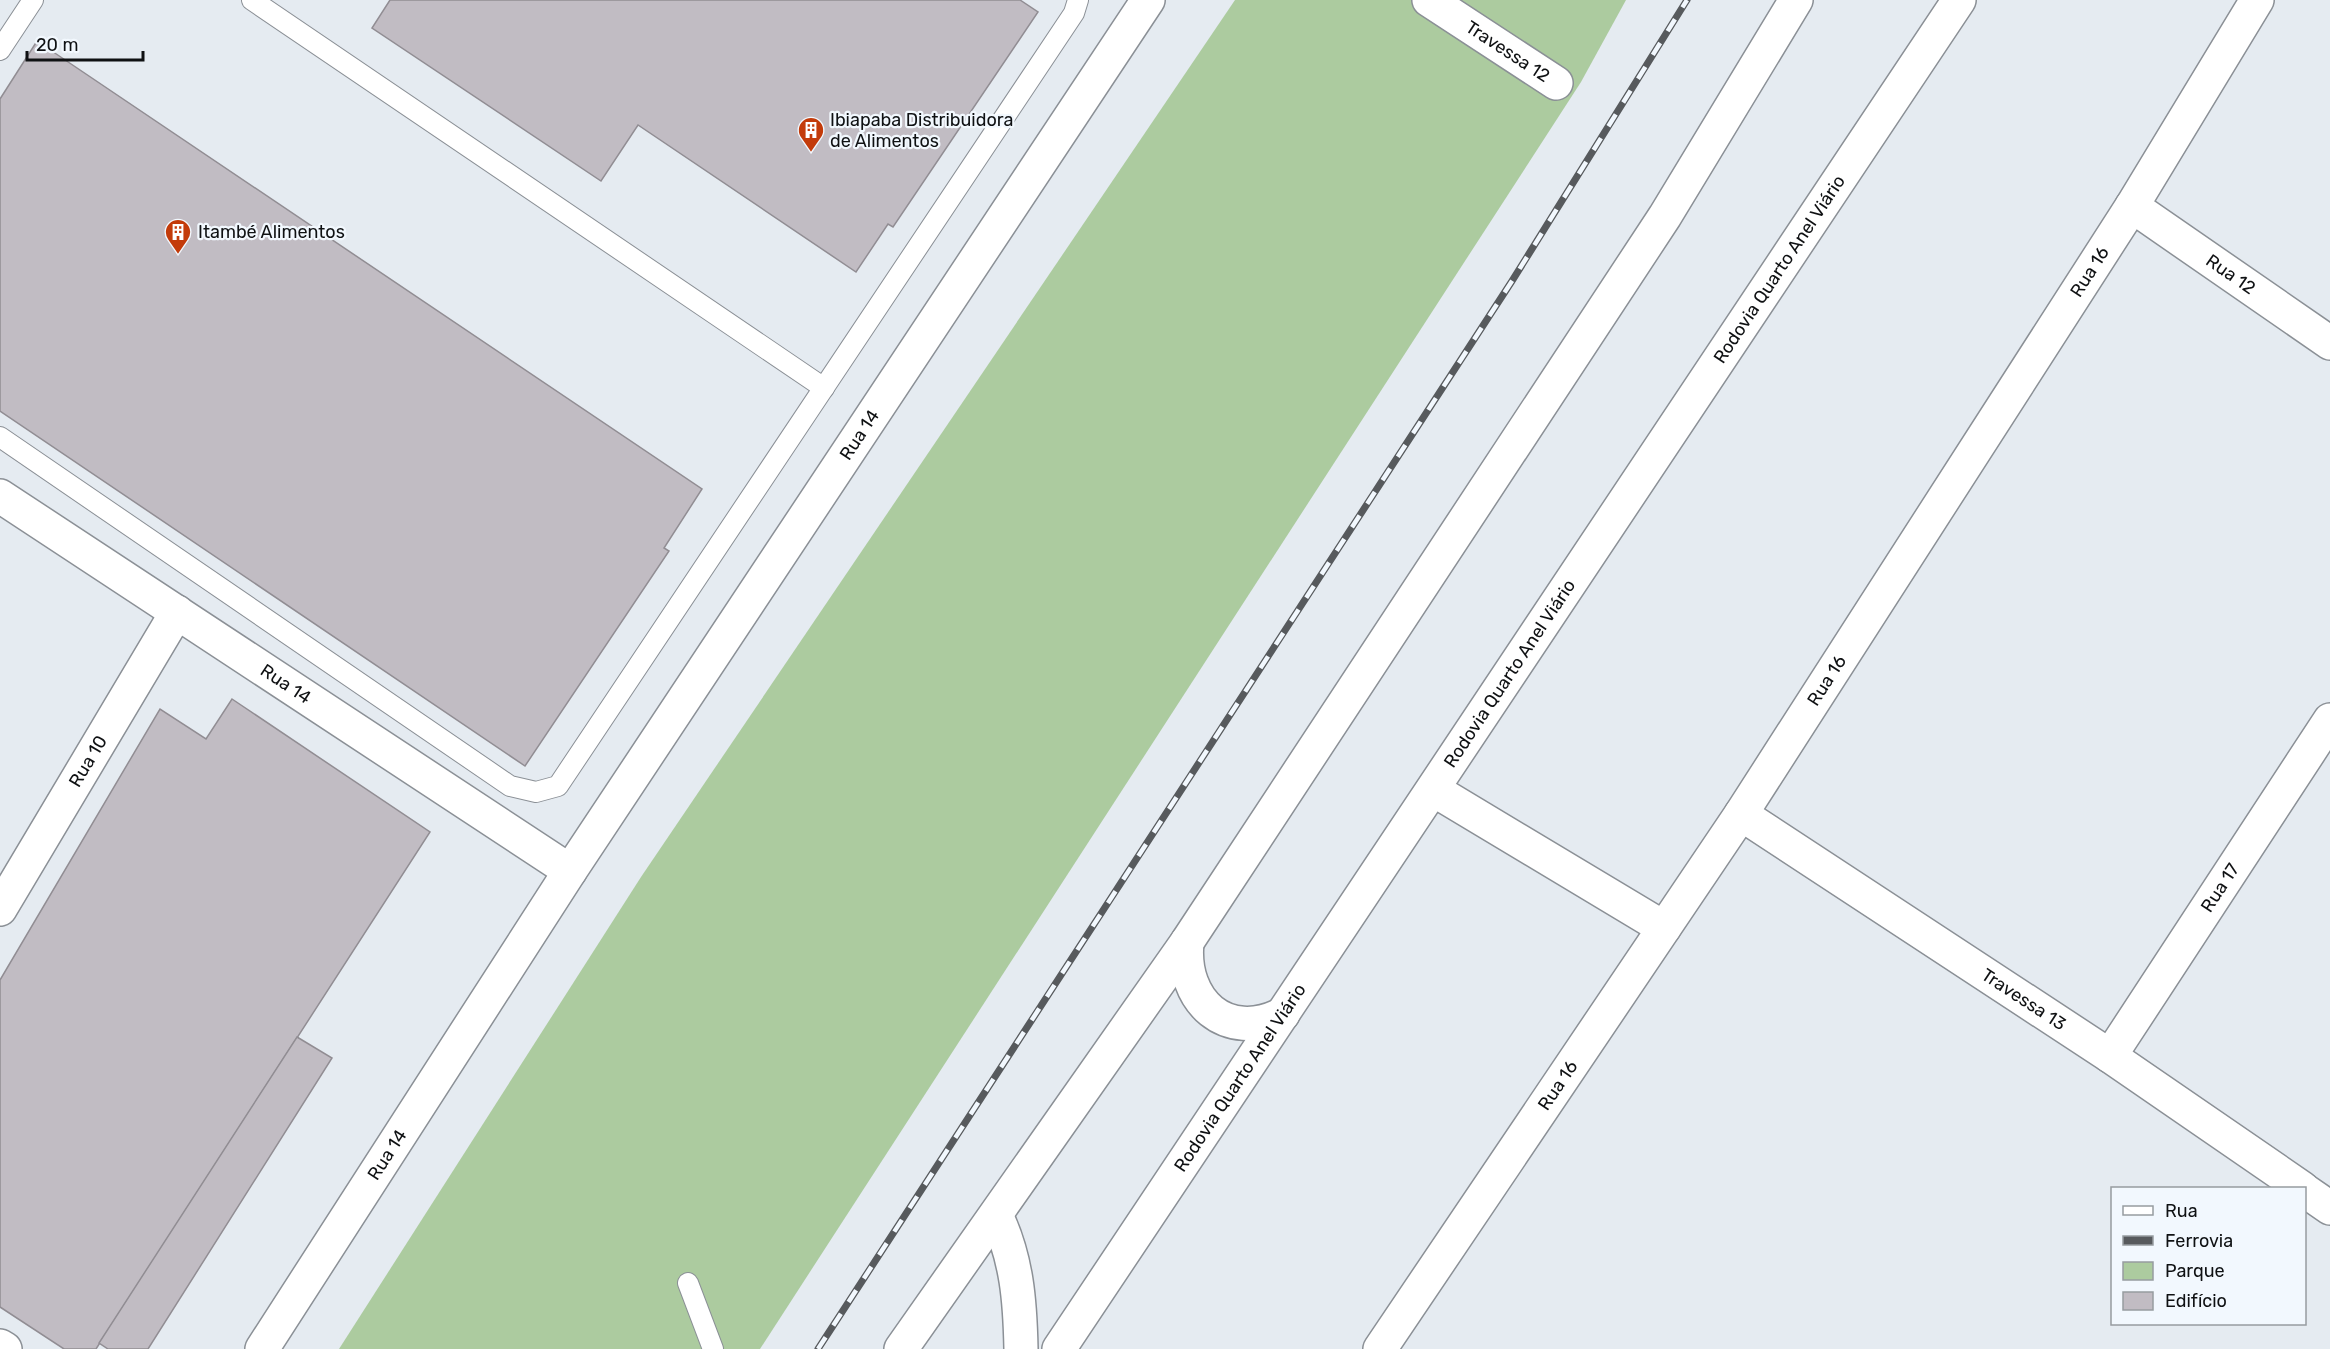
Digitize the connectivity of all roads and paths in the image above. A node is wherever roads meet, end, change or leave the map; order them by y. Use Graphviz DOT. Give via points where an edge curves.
graph roads {
  1 [pos="33,0"];
  2 [pos="252,0"];
  3 [pos="1078,0"];
  4 [pos="1148,0"];
  5 [pos="1429,0"];
  6 [pos="1796,0"];
  7 [pos="1959,0"];
  8 [pos="2257,0"];
  9 [pos="0,50"];
  10 [pos="1556,83"];
  11 [pos="2132,206"];
  12 [pos="2330,343"];
  13 [pos="824,388"];
  14 [pos="0,437"];
  15 [pos="0,496"];
  16 [pos="177,612"];
  17 [pos="2330,720"];
  18 [pos="1434,790"];
  19 [pos="1741,814"];
  20 [pos="570,871"];
  21 [pos="0,909"];
  22 [pos="1664,928"];
  23 [pos="1187,942"];
  24 [pos="1283,1014"];
  25 [pos="2110,1056"];
  26 [pos="2300,1187"];
  27 [pos="2306,1191"];
  28 [pos="2330,1208"];
  29 [pos="996,1215"];
  30 [pos="688,1283"];
  31 [pos="0,1346"];
  32 [pos="5,1349"];
  33 [pos="262,1349"];
  34 [pos="714,1349"];
  35 [pos="901,1349"];
  36 [pos="1021,1349"];
  37 [pos="1059,1349"];
  38 [pos="1380,1349"];
  1 -- 9 [label="lane"];
  2 -- 13 [label="lane"];
  3 -- 13 [label="lane" via="1074,13"];
  4 -- 20 [label="main road, Rua 14"];
  5 -- 10 [label="main road, Travessa 12"];
  6 -- 23 [label="main road" via="1665,216"];
  7 -- 18 [label="main road, Rodovia Quarto Anel Viário"];
  8 -- 11 [label="main road, Rua 16"];
  11 -- 12 [label="main road, Rua 12"];
  11 -- 19 [label="main road, Rua 16"];
  13 -- 14 [label="lane" via="571,770 558,786 536,792 510,786"];
  15 -- 16 [label="main road, Rua 14"];
  16 -- 20 [label="main road, Rua 14"];
  16 -- 21 [label="main road, Rua 10"];
  17 -- 25 [label="main road, Rua 17"];
  18 -- 22 [label="main road"];
  18 -- 24 [label="main road, Rodovia Quarto Anel Viário"];
  19 -- 22 [label="main road, Rua 16"];
  19 -- 25 [label="main road, Travessa 13"];
  20 -- 33 [label="main road, Rua 14"];
  22 -- 38 [label="main road, Rua 16"];
  23 -- 24 [label="main road" via="1186,973 1200,1000 1211,1011 1239,1023 1270,1021"];
  23 -- 29 [label="main road"];
  24 -- 37 [label="main road, Rodovia Quarto Anel Viário"];
  25 -- 26 [label="main road, Travessa 13"];
  27 -- 28 [label="main road, Travessa 13"];
  29 -- 35 [label="main road"];
  29 -- 36 [label="main road" via="1016,1273"];
  30 -- 34 [label="lane"];
  31 -- 32 [label="main road"];
}
